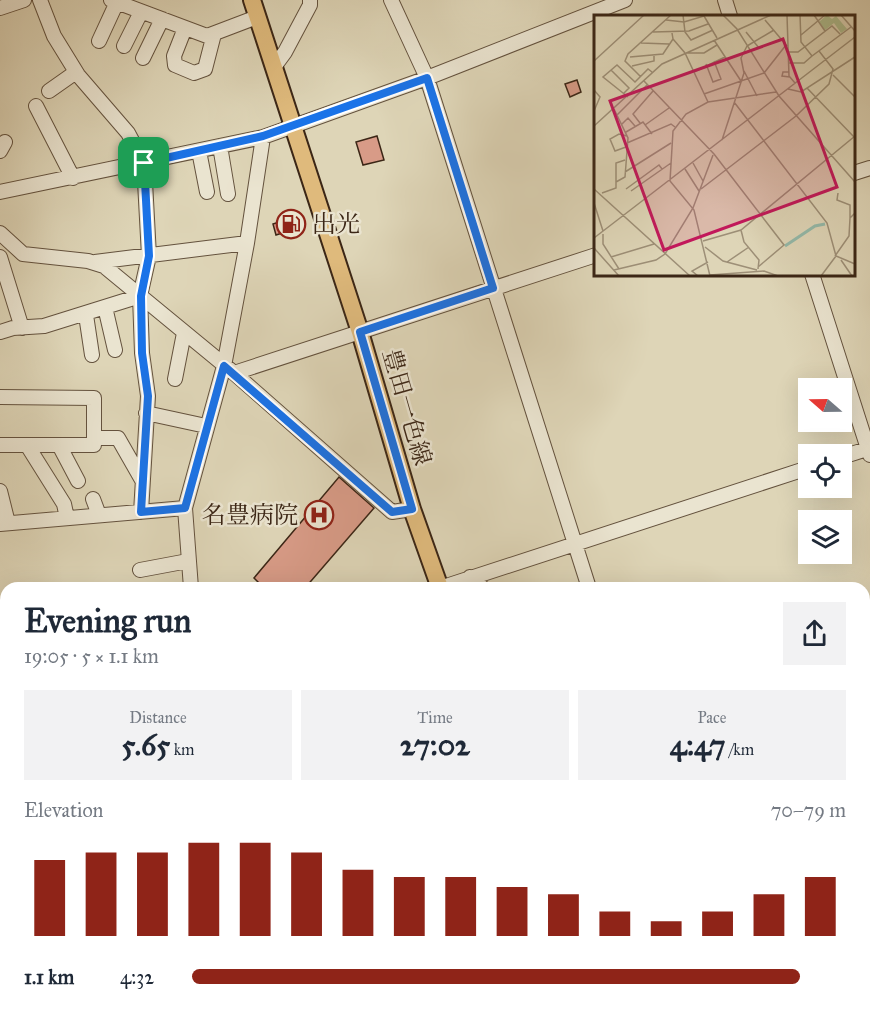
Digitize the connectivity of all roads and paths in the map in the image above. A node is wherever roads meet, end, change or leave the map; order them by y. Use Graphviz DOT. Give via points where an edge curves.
graph roads {
  1 [pos="24,0"];
  2 [pos="40,0"];
  3 [pos="252,0"];
  4 [pos="309,0"];
  5 [pos="391,0"];
  6 [pos="625,0"];
  7 [pos="725,0"];
  8 [pos="114,1"];
  9 [pos="0,8"];
  10 [pos="140,8"];
  11 [pos="730,15"];
  12 [pos="257,17"];
  13 [pos="162,19"];
  14 [pos="185,28"];
  15 [pos="214,34"];
  16 [pos="99,40"];
  17 [pos="124,46"];
  18 [pos="143,58"];
  19 [pos="274,67"];
  20 [pos="76,72"];
  21 [pos="427,78"];
  22 [pos="49,91"];
  23 [pos="36,106"];
  24 [pos="293,127"];
  25 [pos="263,136"];
  26 [pos="220,146"];
  27 [pos="199,151"];
  28 [pos="144,163"];
  29 [pos="870,168"];
  30 [pos="855,173"];
  31 [pos="73,178"];
  32 [pos="0,192"];
  33 [pos="207,192"];
  34 [pos="228,194"];
  35 [pos="0,233"];
  36 [pos="247,243"];
  37 [pos="149,256"];
  38 [pos="594,256"];
  39 [pos="0,257"];
  40 [pos="93,263"];
  41 [pos="813,276"];
  42 [pos="493,288"];
  43 [pos="141,296"];
  44 [pos="105,307"];
  45 [pos="86,315"];
  46 [pos="22,328"];
  47 [pos="0,332"];
  48 [pos="360,332"];
  49 [pos="184,333"];
  50 [pos="115,350"];
  51 [pos="92,355"];
  52 [pos="229,370"];
  53 [pos="175,379"];
  54 [pos="0,397"];
  55 [pos="146,413"];
  56 [pos="206,426"];
  57 [pos="94,438"];
  58 [pos="27,445"];
  59 [pos="59,445"];
  60 [pos="0,446"];
  61 [pos="869,451"];
  62 [pos="852,455"];
  63 [pos="798,471"];
  64 [pos="142,480"];
  65 [pos="78,482"];
  66 [pos="0,491"];
  67 [pos="93,500"];
  68 [pos="185,508"];
  69 [pos="412,509"];
  70 [pos="141,512"];
  71 [pos="99,515"];
  72 [pos="67,518"];
  73 [pos="4,523"];
  74 [pos="575,543"];
  75 [pos="188,561"];
  76 [pos="140,570"];
  77 [pos="470,577"];
  78 [pos="190,582"];
  79 [pos="438,582"];
  80 [pos="456,582"];
  81 [pos="476,582"];
  82 [pos="587,582"];
  1 -- 9 [label="street"];
  2 -- 20 [label="street" via="54,36"];
  3 -- 12 [label="main road, 豊田一色線"];
  4 -- 19 [label="street" via="310,5"];
  5 -- 21 [label="street"];
  6 -- 21 [label="street"];
  7 -- 11 [label="street"];
  8 -- 10 [label="street"];
  8 -- 16 [label="street"];
  10 -- 13 [label="street"];
  10 -- 17 [label="street"];
  12 -- 15 [label="street"];
  12 -- 19 [label="main road, 豊田一色線"];
  13 -- 14 [label="street"];
  13 -- 18 [label="street"];
  14 -- 15 [label="street" via="207,36"];
  14 -- 15 [label="street" via="174,56 175,64 194,73 205,69"];
  19 -- 24 [label="main road, 豊田一色線"];
  20 -- 22 [label="street"];
  20 -- 28 [label="street" via="128,134"];
  21 -- 24 [label="street"];
  21 -- 42 [label="street"];
  23 -- 31 [label="street"];
  24 -- 25 [label="street"];
  24 -- 48 [label="main road, 豊田一色線"];
  25 -- 26 [label="street"];
  25 -- 36 [label="street"];
  26 -- 27 [label="street"];
  26 -- 34 [label="street"];
  27 -- 28 [label="street"];
  27 -- 33 [label="street"];
  28 -- 31 [label="street"];
  28 -- 37 [label="street"];
  29 -- 30 [label="street"];
  31 -- 32 [label="street"];
  35 -- 40 [label="street" via="23,254"];
  36 -- 37 [label="street"];
  36 -- 52 [label="street"];
  37 -- 40 [label="street"];
  37 -- 43 [label="street"];
  38 -- 42 [label="street"];
  39 -- 46 [label="street"];
  40 -- 43 [label="street" via="104,266"];
  41 -- 61 [label="street"];
  42 -- 48 [label="street"];
  42 -- 74 [label="street"];
  43 -- 44 [label="street"];
  43 -- 49 [label="street"];
  43 -- 55 [label="street"];
  44 -- 45 [label="street"];
  44 -- 50 [label="street"];
  45 -- 46 [label="street"];
  45 -- 51 [label="street"];
  46 -- 47 [label="street"];
  48 -- 52 [label="street"];
  48 -- 69 [label="main road, 豊田一色線"];
  49 -- 52 [label="street"];
  49 -- 53 [label="street"];
  52 -- 56 [label="street"];
  52 -- 69 [label="street" via="392,512"];
  54 -- 57 [label="street" via="94,398"];
  55 -- 56 [label="street"];
  55 -- 64 [label="street"];
  56 -- 68 [label="street"];
  57 -- 59 [label="street" via="94,445"];
  57 -- 64 [label="street" via="118,438"];
  58 -- 59 [label="street"];
  58 -- 60 [label="street"];
  58 -- 72 [label="street" via="64,504"];
  59 -- 65 [label="street"];
  61 -- 62 [label="street"];
  63 -- 74 [label="street"];
  64 -- 70 [label="street"];
  66 -- 73 [label="street"];
  67 -- 71 [label="street"];
  68 -- 70 [label="street"];
  68 -- 75 [label="street"];
  69 -- 79 [label="main road, 豊田一色線"];
  70 -- 71 [label="street"];
  71 -- 72 [label="street"];
  72 -- 73 [label="street"];
  74 -- 77 [label="street"];
  74 -- 82 [label="street"];
  75 -- 76 [label="street"];
  75 -- 78 [label="street"];
  77 -- 80 [label="street"];
  77 -- 81 [label="street"];
}
